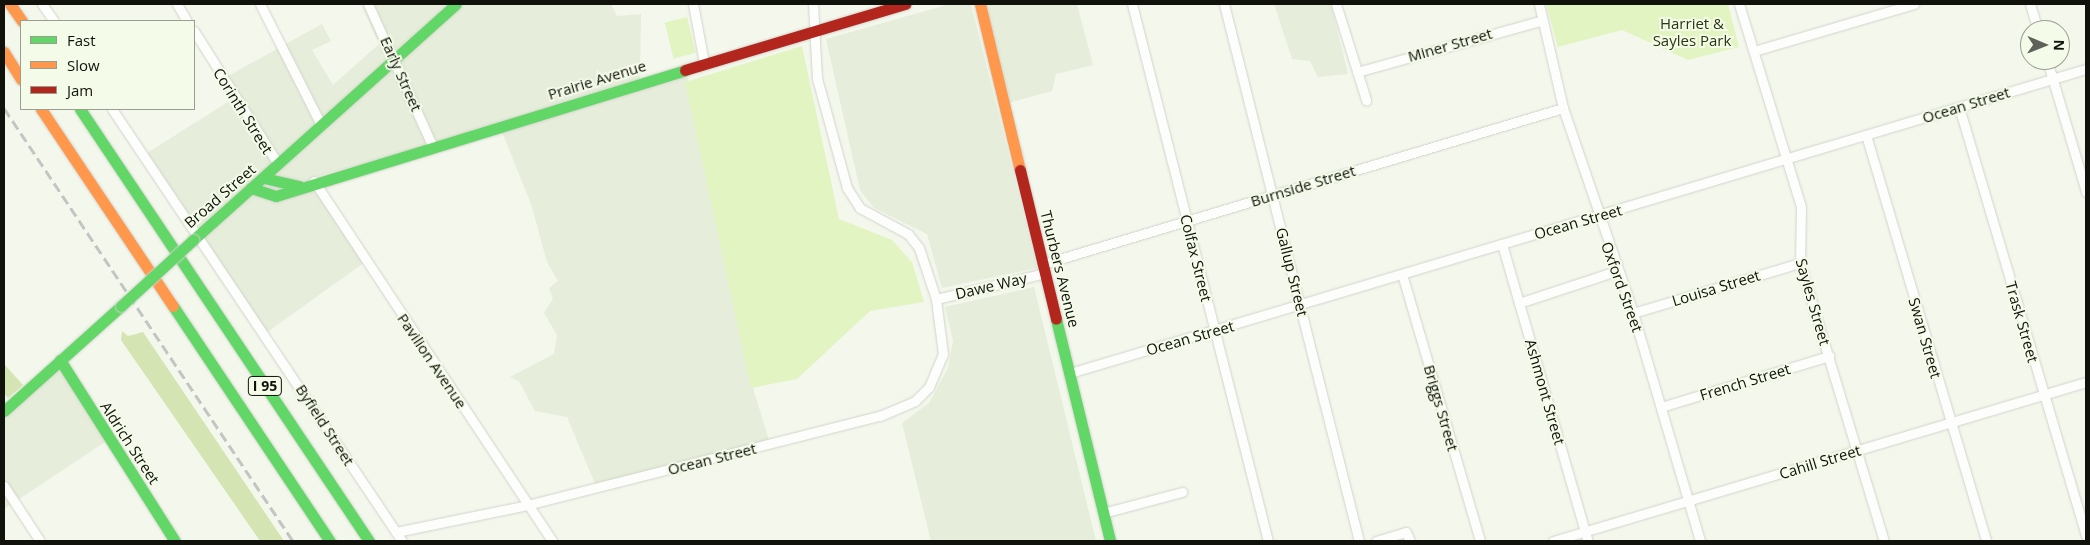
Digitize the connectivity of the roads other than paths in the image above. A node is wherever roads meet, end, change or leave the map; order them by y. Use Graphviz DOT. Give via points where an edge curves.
graph roads {
  1 [pos="10,4"];
  2 [pos="42,4"];
  3 [pos="177,4"];
  4 [pos="260,4"];
  5 [pos="368,4"];
  6 [pos="456,4"];
  7 [pos="693,4"];
  8 [pos="813,4"];
  9 [pos="905,4"];
  10 [pos="980,4"];
  11 [pos="1132,4"];
  12 [pos="1224,4"];
  13 [pos="1336,4"];
  14 [pos="1538,4"];
  15 [pos="1739,4"];
  16 [pos="1914,4"];
  17 [pos="2030,4"];
  18 [pos="21,20"];
  19 [pos="53,20"];
  20 [pos="187,20"];
  21 [pos="1543,20"];
  22 [pos="2035,20"];
  23 [pos="815,31"];
  24 [pos="195,33"];
  25 [pos="1754,51"];
  26 [pos="4,52"];
  27 [pos="396,58"];
  28 [pos="704,63"];
  29 [pos="2086,69"];
  30 [pos="2049,70"];
  31 [pos="1357,72"];
  32 [pos="20,77"];
  33 [pos="2052,80"];
  34 [pos="1366,100"];
  35 [pos="1959,107"];
  36 [pos="1563,108"];
  37 [pos="42,110"];
  38 [pos="81,110"];
  39 [pos="113,110"];
  40 [pos="321,125"];
  41 [pos="1866,135"];
  42 [pos="432,145"];
  43 [pos="1787,159"];
  44 [pos="278,164"];
  45 [pos="264,178"];
  46 [pos="314,181"];
  47 [pos="299,186"];
  48 [pos="252,188"];
  49 [pos="2086,192"];
  50 [pos="1272,195"];
  51 [pos="1596,217"];
  52 [pos="1187,221"];
  53 [pos="195,237"];
  54 [pos="1502,244"];
  55 [pos="1800,263"];
  56 [pos="1044,269"];
  57 [pos="1616,271"];
  58 [pos="1402,274"];
  59 [pos="936,298"];
  60 [pos="1519,303"];
  61 [pos="1300,305"];
  62 [pos="1633,313"];
  63 [pos="1215,331"];
  64 [pos="1829,356"];
  65 [pos="60,360"];
  66 [pos="1070,373"];
  67 [pos="2086,382"];
  68 [pos="2043,394"];
  69 [pos="1661,407"];
  70 [pos="4,411"];
  71 [pos="1950,422"];
  72 [pos="1857,450"];
  73 [pos="4,486"];
  74 [pos="1182,492"];
  75 [pos="1689,502"];
  76 [pos="527,505"];
  77 [pos="1103,513"];
  78 [pos="1586,531"];
  79 [pos="396,532"];
  80 [pos="2086,536"];
  81 [pos="1408,537"];
  82 [pos="40,541"];
  83 [pos="175,541"];
  84 [pos="330,541"];
  85 [pos="369,541"];
  86 [pos="402,541"];
  87 [pos="552,541"];
  88 [pos="1110,541"];
  89 [pos="1268,541"];
  90 [pos="1359,541"];
  91 [pos="1376,541"];
  92 [pos="1480,541"];
  93 [pos="1553,541"];
  94 [pos="1588,541"];
  95 [pos="1700,541"];
  96 [pos="1884,541"];
  97 [pos="1986,541"];
  1 -- 18 [label="main road"];
  2 -- 19 [label="street"];
  3 -- 20 [label="street"];
  4 -- 40 [label="street"];
  5 -- 27 [label="street, Early Street"];
  6 -- 27 [label="main road, Broad Street"];
  7 -- 28 [label="street"];
  8 -- 23 [label="street, Ocean Street"];
  9 -- 23 [label="main road, Prairie Avenue"];
  10 -- 56 [label="main road, Thurbers Avenue"];
  11 -- 52 [label="street, Colfax Street"];
  12 -- 50 [label="street, Gallup Street"];
  13 -- 31 [label="street"];
  14 -- 21 [label="street, Oxford Street"];
  15 -- 25 [label="street, Sayles Street"];
  16 -- 25 [label="street"];
  17 -- 22 [label="street"];
  21 -- 31 [label="street, Miner Street"];
  21 -- 36 [label="street, Oxford Street"];
  23 -- 28 [label="main road, Prairie Avenue"];
  23 -- 59 [label="street, Ocean Street" via="817,78 847,188 860,208 908,234 919,248"];
  24 -- 44 [label="street, Corinth Street"];
  25 -- 43 [label="street, Sayles Street"];
  26 -- 32 [label="main road"];
  27 -- 40 [label="main road, Broad Street"];
  27 -- 42 [label="street, Early Street"];
  28 -- 42 [label="main road, Prairie Avenue"];
  29 -- 33 [label="street, Ocean Street"];
  30 -- 33 [label="street"];
  31 -- 34 [label="street"];
  33 -- 35 [label="street, Ocean Street"];
  33 -- 49 [label="street"];
  35 -- 41 [label="street, Ocean Street"];
  35 -- 68 [label="street, Trask Street"];
  36 -- 50 [label="street, Burnside Street"];
  36 -- 51 [label="street, Oxford Street"];
  37 -- 84 [label="main road, I 95"];
  38 -- 85 [label="main road, I 95"];
  39 -- 53 [label="street, Byfield Street"];
  40 -- 44 [label="main road, Broad Street"];
  41 -- 43 [label="street, Ocean Street"];
  41 -- 71 [label="street, Swan Street"];
  42 -- 46 [label="main road, Prairie Avenue"];
  43 -- 51 [label="street, Ocean Street"];
  43 -- 55 [label="street, Sayles Street" via="1801,207"];
  44 -- 45 [label="main road, Broad Street"];
  45 -- 47 [label="main road"];
  45 -- 48 [label="main road, Broad Street"];
  46 -- 47 [label="main road, Prairie Avenue"];
  46 -- 76 [label="street, Pavilion Avenue"];
  47 -- 48 [label="main road, Prairie Avenue" via="267,197"];
  48 -- 53 [label="main road, Broad Street"];
  50 -- 52 [label="street, Burnside Street"];
  50 -- 61 [label="street, Gallup Street"];
  51 -- 54 [label="street, Ocean Street"];
  51 -- 57 [label="street, Oxford Street"];
  52 -- 56 [label="street, Burnside Street"];
  52 -- 63 [label="street, Colfax Street"];
  53 -- 65 [label="main road, Broad Street, bridge"];
  53 -- 79 [label="street, Byfield Street"];
  54 -- 58 [label="street, Ocean Street"];
  54 -- 60 [label="street, Ashmont Street"];
  55 -- 62 [label="street, Louisa Street"];
  55 -- 64 [label="street, Sayles Street"];
  56 -- 59 [label="street, Dawe Way"];
  56 -- 66 [label="main road, Thurbers Avenue"];
  57 -- 60 [label="street"];
  57 -- 62 [label="street, Oxford Street"];
  58 -- 61 [label="street, Ocean Street"];
  58 -- 92 [label="street, Briggs Street"];
  59 -- 76 [label="street, Ocean Street" via="942,333 938,372 915,401 896,412"];
  60 -- 78 [label="street, Ashmont Street"];
  61 -- 63 [label="street, Ocean Street"];
  61 -- 90 [label="street, Gallup Street"];
  62 -- 69 [label="street, Oxford Street"];
  63 -- 66 [label="street, Ocean Street"];
  63 -- 89 [label="street, Colfax Street"];
  64 -- 69 [label="street, French Street"];
  64 -- 72 [label="street, Sayles Street"];
  65 -- 70 [label="main road, Broad Street"];
  65 -- 83 [label="main road, Aldrich Street"];
  66 -- 77 [label="main road, Thurbers Avenue"];
  67 -- 68 [label="street, Cahill Street"];
  68 -- 71 [label="street, Cahill Street"];
  68 -- 80 [label="street, Trask Street"];
  69 -- 75 [label="street, Oxford Street"];
  71 -- 72 [label="street, Cahill Street"];
  71 -- 97 [label="street, Swan Street"];
  72 -- 75 [label="street, Cahill Street"];
  72 -- 96 [label="street, Sayles Street"];
  73 -- 82 [label="street"];
  74 -- 77 [label="street"];
  75 -- 78 [label="street, Cahill Street"];
  75 -- 95 [label="street, Oxford Street"];
  76 -- 79 [label="street, Ocean Street"];
  76 -- 87 [label="street, Pavilion Avenue"];
  77 -- 88 [label="main road, Thurbers Avenue"];
  78 -- 93 [label="street, Cahill Street"];
  78 -- 94 [label="street, Ashmont Street"];
  79 -- 86 [label="street, Byfield Street"];
  81 -- 91 [label="street"];
}
